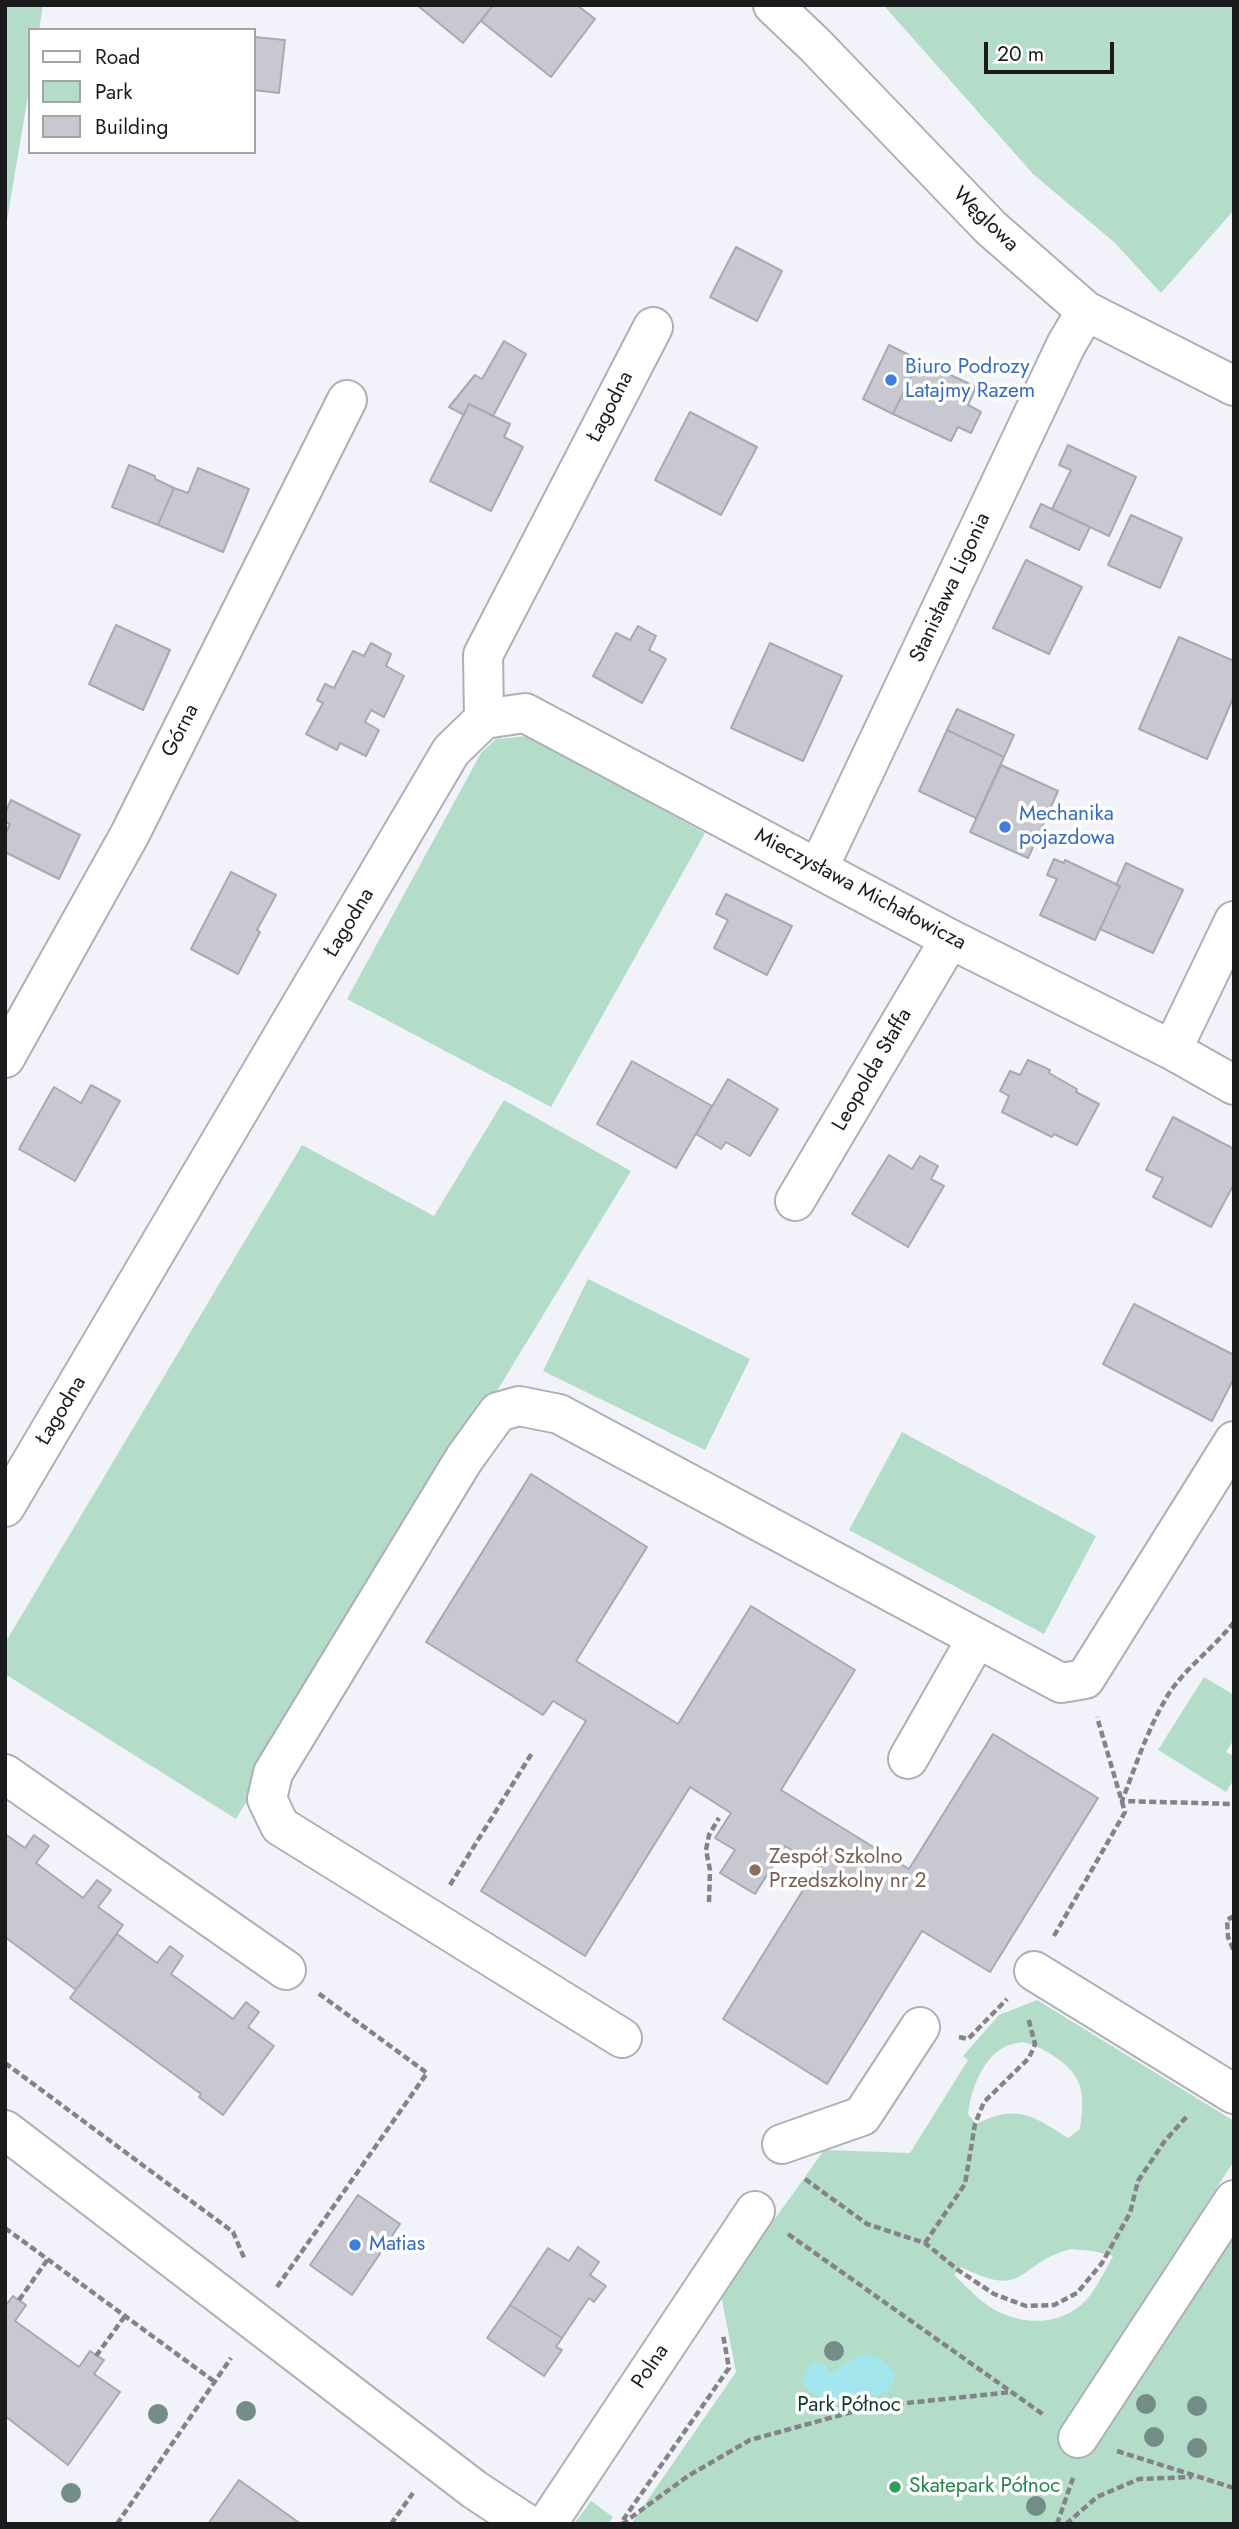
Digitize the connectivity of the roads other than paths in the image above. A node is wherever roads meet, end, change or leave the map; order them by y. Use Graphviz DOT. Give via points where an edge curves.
graph roads {
  1 [pos="774,5"];
  2 [pos="1086,311"];
  3 [pos="653,327"];
  4 [pos="1234,386"];
  5 [pos="347,400"];
  6 [pos="484,719"];
  7 [pos="819,867"];
  8 [pos="1234,921"];
  9 [pos="950,939"];
  10 [pos="1172,1050"];
  11 [pos="5,1058"];
  12 [pos="1234,1085"];
  13 [pos="796,1202"];
  14 [pos="1234,1441"];
  15 [pos="5,1507"];
  16 [pos="977,1638"];
  17 [pos="908,1759"];
  18 [pos="5,1774"];
  19 [pos="286,1970"];
  20 [pos="1027,1978"];
  21 [pos="920,2027"];
  22 [pos="622,2038"];
  23 [pos="1225,2089"];
  24 [pos="5,2130"];
  25 [pos="782,2144"];
  26 [pos="1234,2200"];
  27 [pos="755,2211"];
  28 [pos="1094,2443"];
  29 [pos="527,2524"];
  30 [pos="547,2524"];
  1 -- 2 [label="street, Węglowa" via="990,229"];
  2 -- 4 [label="street, Węglowa"];
  2 -- 7 [label="street, Stanisława Ligonia"];
  3 -- 6 [label="street, Łagodna" via="483,655"];
  5 -- 11 [label="street, Górna" via="130,834"];
  6 -- 7 [label="street, Mieczysława Michałowicza" via="525,713"];
  6 -- 15 [label="street, Łagodna" via="451,751"];
  7 -- 9 [label="street, Mieczysława Michałowicza"];
  8 -- 10 [label="street"];
  9 -- 10 [label="street, Mieczysława Michałowicza"];
  9 -- 13 [label="street, Leopolda Staffa"];
  10 -- 12 [label="street, Mieczysława Michałowicza"];
  14 -- 16 [label="street" via="1085,1679 1061,1683"];
  16 -- 17 [label="street"];
  16 -- 22 [label="street" via="559,1414 519,1406 498,1412 464,1459 273,1773 267,1799 280,1826"];
  18 -- 19 [label="street"];
  20 -- 23 [label="street"];
  21 -- 25 [label="street" via="862,2116"];
  24 -- 29 [label="street" via="259,2312 475,2490"];
  26 -- 28 [label="street"];
  27 -- 30 [label="street, Polna"];
}
